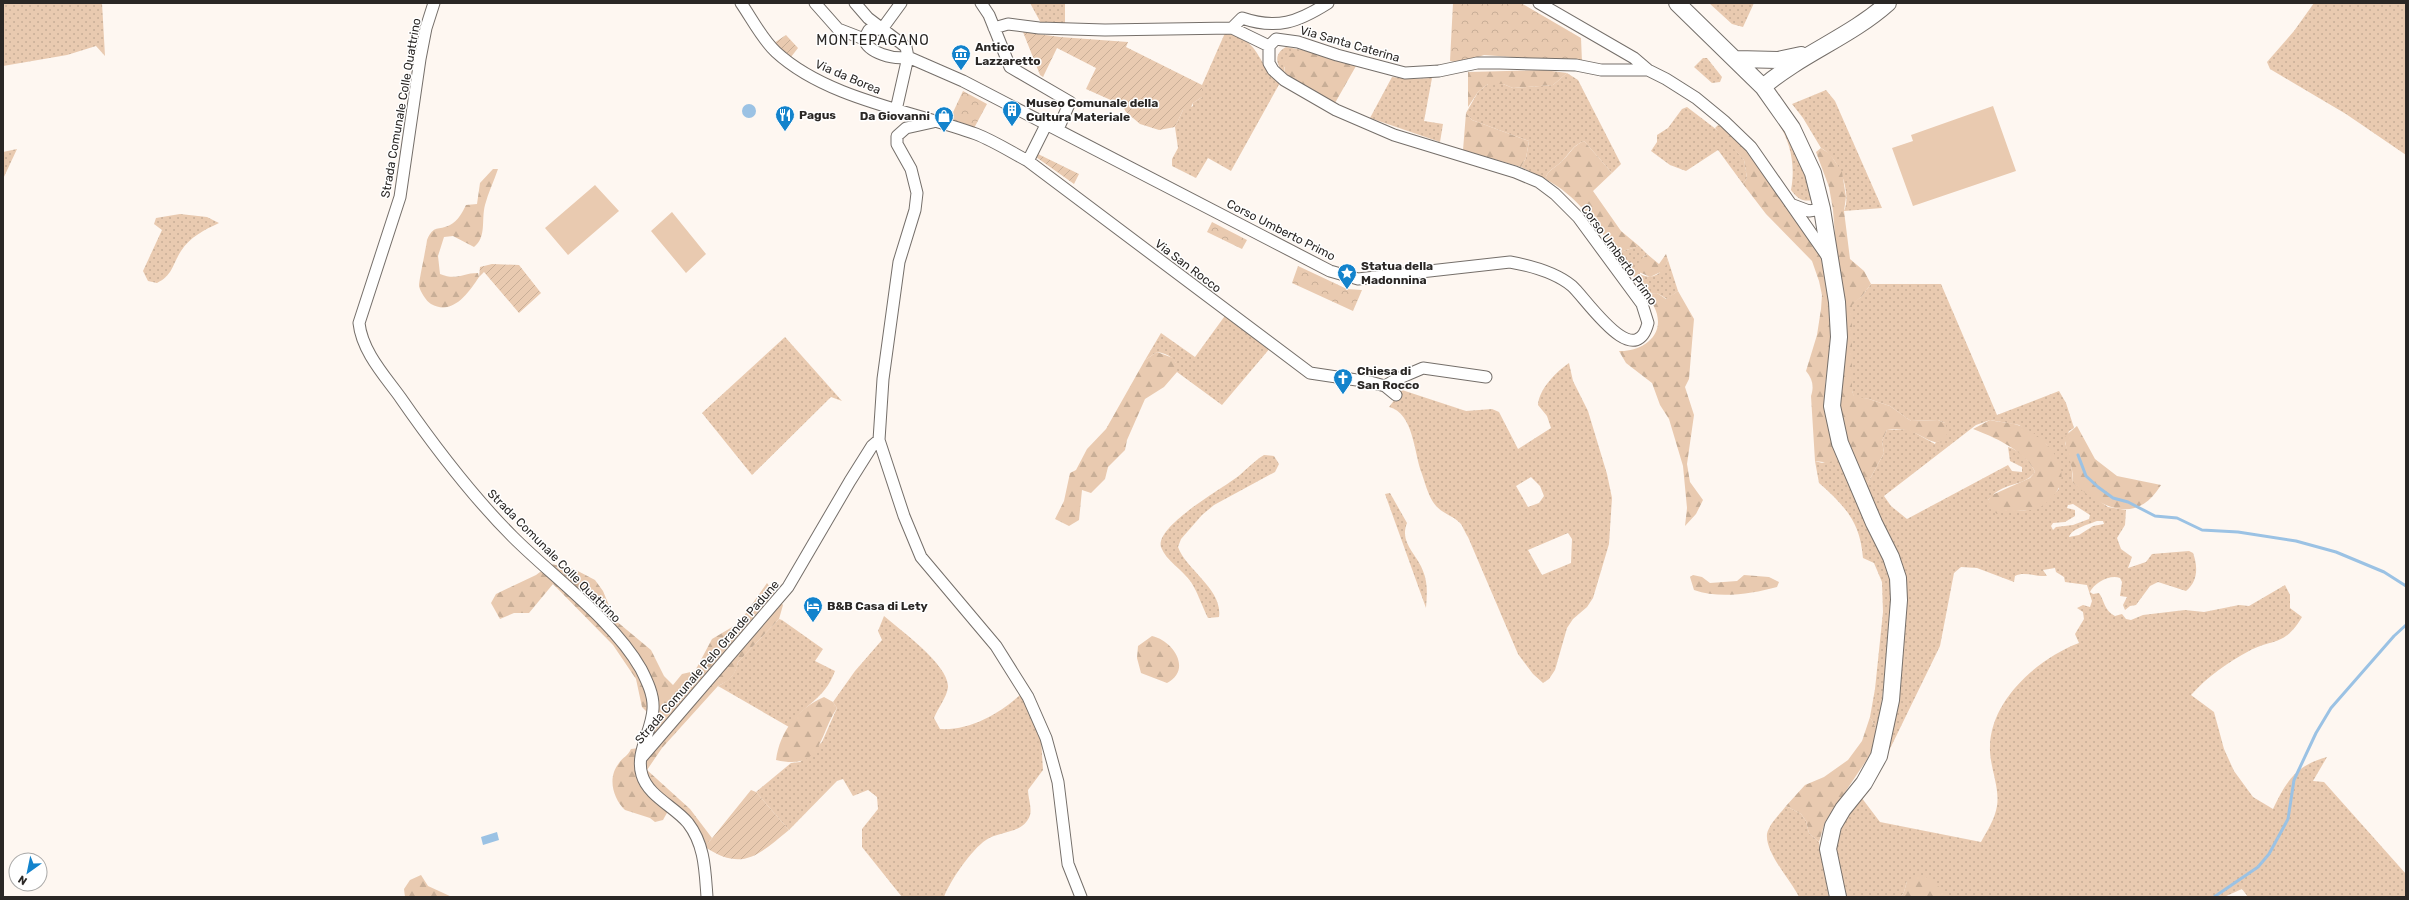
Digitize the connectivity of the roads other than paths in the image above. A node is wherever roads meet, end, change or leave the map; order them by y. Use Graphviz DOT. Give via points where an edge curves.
graph roads {
  1 [pos="434,3"];
  2 [pos="741,3"];
  3 [pos="815,3"];
  4 [pos="901,3"];
  5 [pos="981,3"];
  6 [pos="1328,3"];
  7 [pos="1539,3"];
  8 [pos="1677,3"];
  9 [pos="1888,3"];
  10 [pos="857,5"];
  11 [pos="883,28"];
  12 [pos="994,28"];
  13 [pos="1232,28"];
  14 [pos="864,39"];
  15 [pos="1269,46"];
  16 [pos="1818,51"];
  17 [pos="908,57"];
  18 [pos="1737,59"];
  19 [pos="1648,70"];
  20 [pos="1763,87"];
  21 [pos="896,110"];
  22 [pos="933,122"];
  23 [pos="1047,123"];
  24 [pos="1058,129"];
  25 [pos="973,133"];
  26 [pos="1028,161"];
  27 [pos="1793,205"];
  28 [pos="1823,215"];
  29 [pos="1830,260"];
  30 [pos="1486,377"];
  31 [pos="1385,386"];
  32 [pos="1396,395"];
  33 [pos="879,440"];
  34 [pos="642,757"];
  35 [pos="707,897"];
  36 [pos="1080,897"];
  37 [pos="1838,897"];
  1 -- 34 [label="street, Strada Comunale Colle Quattrino" via="420,59 400,197 360,323 360,335 370,355 440,456 512,536 624,645 640,667 652,694 653,709"];
  2 -- 21 [label="street, Via da Borea" via="775,51 787,61 853,96"];
  3 -- 14 [label="street" via="838,29"];
  4 -- 11 [label="street"];
  5 -- 12 [label="street"];
  6 -- 13 [label="street" via="1306,17 1294,21 1260,24 1242,18"];
  7 -- 19 [label="street" via="1634,58"];
  8 -- 18 [label="main road"];
  9 -- 16 [label="main road" via="1874,16"];
  10 -- 11 [label="street" via="868,18"];
  11 -- 14 [label="street" via="872,28"];
  11 -- 17 [label="street" via="904,44"];
  12 -- 13 [label="street" via="1008,24 1099,30"];
  12 -- 24 [label="street" via="1010,68 1070,102"];
  13 -- 15 [label="street"];
  14 -- 17 [label="street, Corso Umberto Primo" via="869,47 878,52 895,58"];
  15 -- 19 [label="street, Via Santa Caterina" via="1276,39 1298,42 1405,73 1440,71 1477,63 1576,65 1601,70"];
  15 -- 24 [label="street, Corso Umberto Primo" via="1269,63 1273,70 1284,80 1336,110 1394,135 1515,172 1539,182 1555,194 1578,217 1642,304 1648,323 1642,335 1627,339 1617,334 1573,287 1559,277 1528,265 1494,263 1358,279 1330,271"];
  16 -- 18 [label="main road" via="1778,60"];
  16 -- 20 [label="main road" via="1784,69"];
  17 -- 21 [label="street"];
  17 -- 23 [label="street, Corso Umberto Primo"];
  18 -- 20 [label="main road"];
  19 -- 27 [label="street, Via Santa Caterina" via="1681,88 1724,121 1751,147"];
  20 -- 28 [label="main road" via="1783,114 1804,150 1814,173"];
  21 -- 22 [label="street, Via da Borea"];
  22 -- 25 [label="street, Via da Borea"];
  22 -- 33 [label="street" via="906,128 897,136 899,149 911,169 917,193 916,210 899,262 882,379"];
  23 -- 24 [label="street, Corso Umberto Primo"];
  23 -- 26 [label="street"];
  25 -- 26 [label="street, Via San Rocco"];
  26 -- 31 [label="street, Via San Rocco" via="1310,373"];
  27 -- 28 [label="street, Via Santa Caterina" via="1810,222 1820,224"];
  27 -- 29 [label="street, Via Santa Caterina"];
  28 -- 29 [label="main road"];
  29 -- 37 [label="main road" via="1837,302 1839,337 1832,406 1840,443 1895,566 1899,594 1892,700 1879,756 1864,783 1833,826 1828,849"];
  30 -- 31 [label="street" via="1423,368"];
  31 -- 32 [label="street, Via San Rocco"];
  33 -- 34 [label="street, Strada Comunale Pelo Grande Padune" via="872,446 850,480 788,587"];
  33 -- 36 [label="street" via="904,516 921,557 996,646 1031,704 1046,738 1058,782 1068,864"];
  34 -- 35 [label="street, Strada Comunale Colle Quattrino" via="642,774 646,784 687,822 698,837 702,849"];
}
